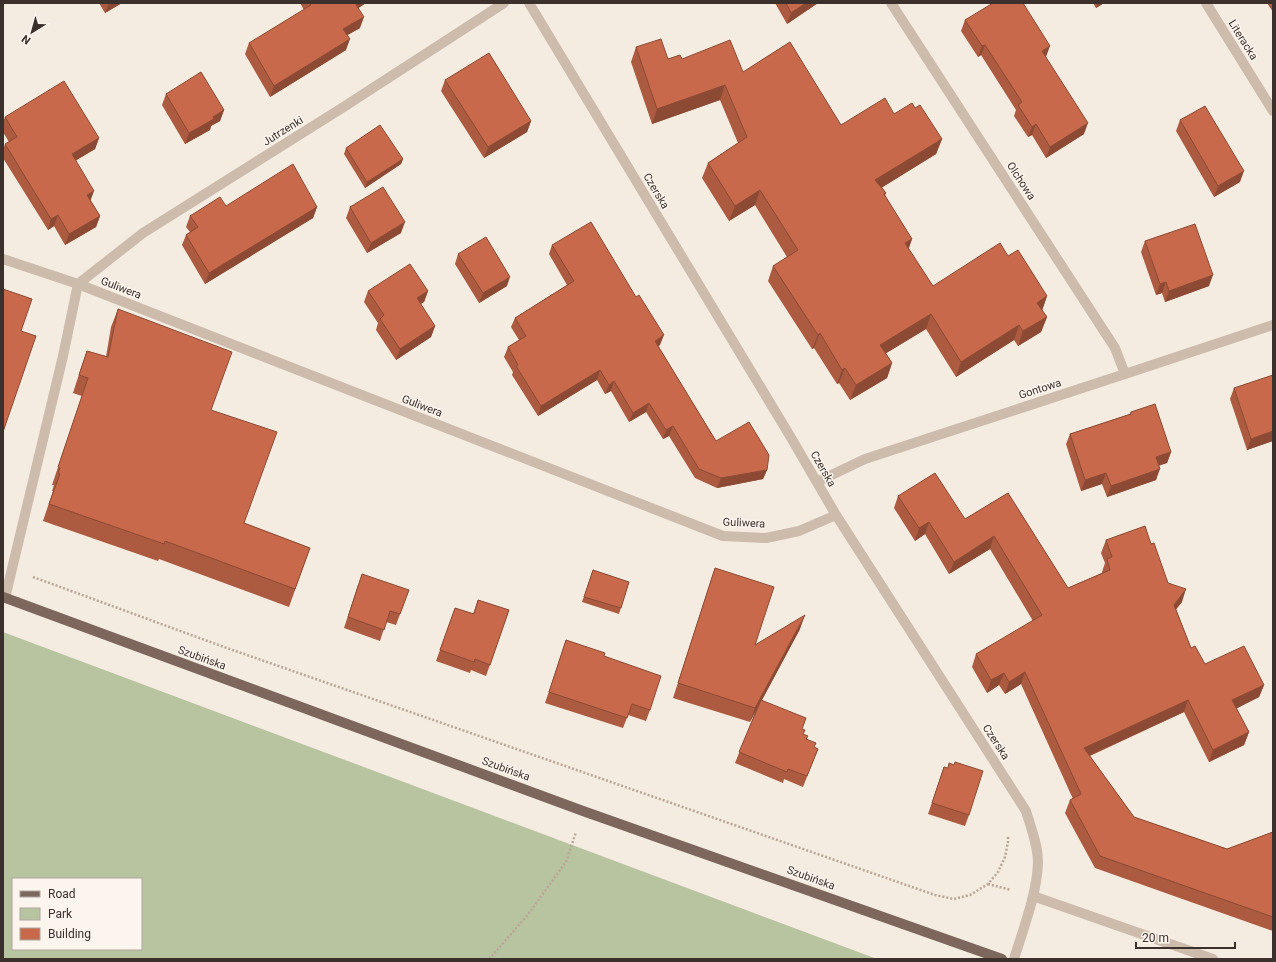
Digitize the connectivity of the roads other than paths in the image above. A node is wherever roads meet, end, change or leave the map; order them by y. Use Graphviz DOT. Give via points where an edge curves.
graph roads {
  1 [pos="504,3"];
  2 [pos="529,3"];
  3 [pos="891,3"];
  4 [pos="1206,3"];
  5 [pos="1273,111"];
  6 [pos="3,259"];
  7 [pos="78,284"];
  8 [pos="1273,325"];
  9 [pos="1125,374"];
  10 [pos="817,482"];
  11 [pos="836,515"];
  12 [pos="4,597"];
  13 [pos="1033,896"];
  14 [pos="1002,959"];
  15 [pos="1014,959"];
  16 [pos="1213,959"];
  1 -- 7 [label="street, Jutrzenki" via="144,233"];
  2 -- 10 [label="street, Czerska"];
  3 -- 9 [label="street, Olchowa" via="1115,348"];
  4 -- 5 [label="street, Literacka"];
  6 -- 7 [label="street, Guliwera"];
  7 -- 11 [label="street, Guliwera" via="723,536 766,538 799,531"];
  7 -- 12 [label="street"];
  8 -- 9 [label="street, Gontowa"];
  9 -- 10 [label="street, Gontowa" via="866,459"];
  10 -- 11 [label="street, Czerska"];
  11 -- 13 [label="street, Czerska" via="1026,811 1035,840 1038,862"];
  12 -- 14 [label="main road, Szubińska" via="583,810"];
  13 -- 15 [label="street, Czerska"];
  13 -- 16 [label="street"];
}
